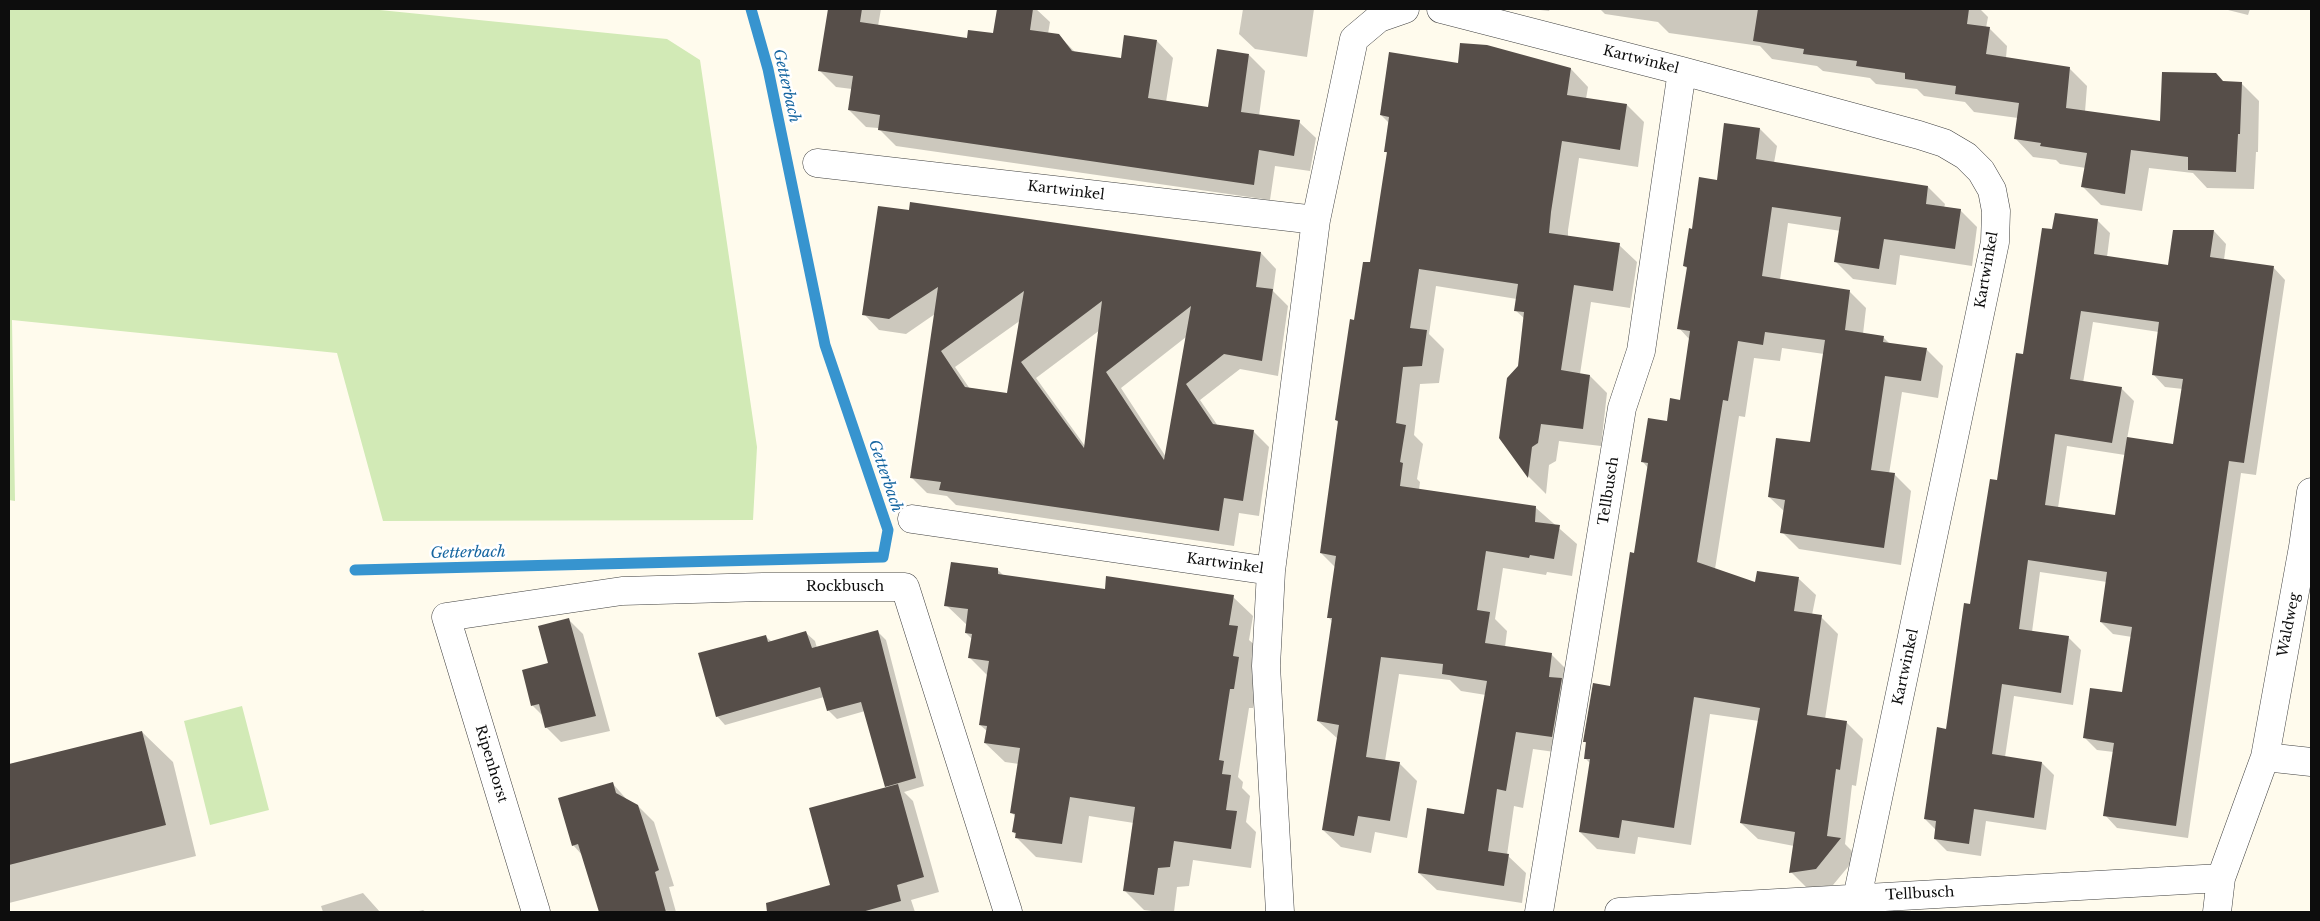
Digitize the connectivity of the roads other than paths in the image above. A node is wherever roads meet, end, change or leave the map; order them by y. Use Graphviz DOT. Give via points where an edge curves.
graph roads {
  1 [pos="1405,9"];
  2 [pos="1441,9"];
  3 [pos="1379,14"];
  4 [pos="1682,71"];
  5 [pos="817,163"];
  6 [pos="1316,220"];
  7 [pos="2311,492"];
  8 [pos="912,519"];
  9 [pos="1271,571"];
  10 [pos="446,616"];
  11 [pos="2265,757"];
  12 [pos="2311,762"];
  13 [pos="2222,878"];
  14 [pos="1857,898"];
  15 [pos="536,912"];
  16 [pos="1008,912"];
  17 [pos="1280,912"];
  18 [pos="1540,912"];
  19 [pos="1618,912"];
  20 [pos="2217,912"];
  1 -- 3 [label="street, Kartwinkel"];
  2 -- 4 [label="street, Kartwinkel"];
  3 -- 6 [label="street, Kartwinkel" via="1354,39"];
  4 -- 14 [label="street, Kartwinkel" via="1944,143 1966,156 1981,171 1992,190 1996,211 1995,242"];
  4 -- 18 [label="street, Tellbusch" via="1641,351 1622,408"];
  5 -- 6 [label="street, Kartwinkel"];
  6 -- 9 [label="street, Kartwinkel"];
  7 -- 11 [label="street, Waldweg" via="2304,547"];
  8 -- 9 [label="street, Kartwinkel"];
  9 -- 17 [label="street, Kartwinkel" via="1266,666"];
  10 -- 15 [label="street, Ripenhorst"];
  10 -- 16 [label="street, Rockbusch" via="622,591 904,587"];
  11 -- 12 [label="street"];
  11 -- 13 [label="street, Waldweg"];
  13 -- 14 [label="street, Tellbusch"];
  13 -- 20 [label="street, Waldweg"];
  14 -- 19 [label="street, Tellbusch"];
}
